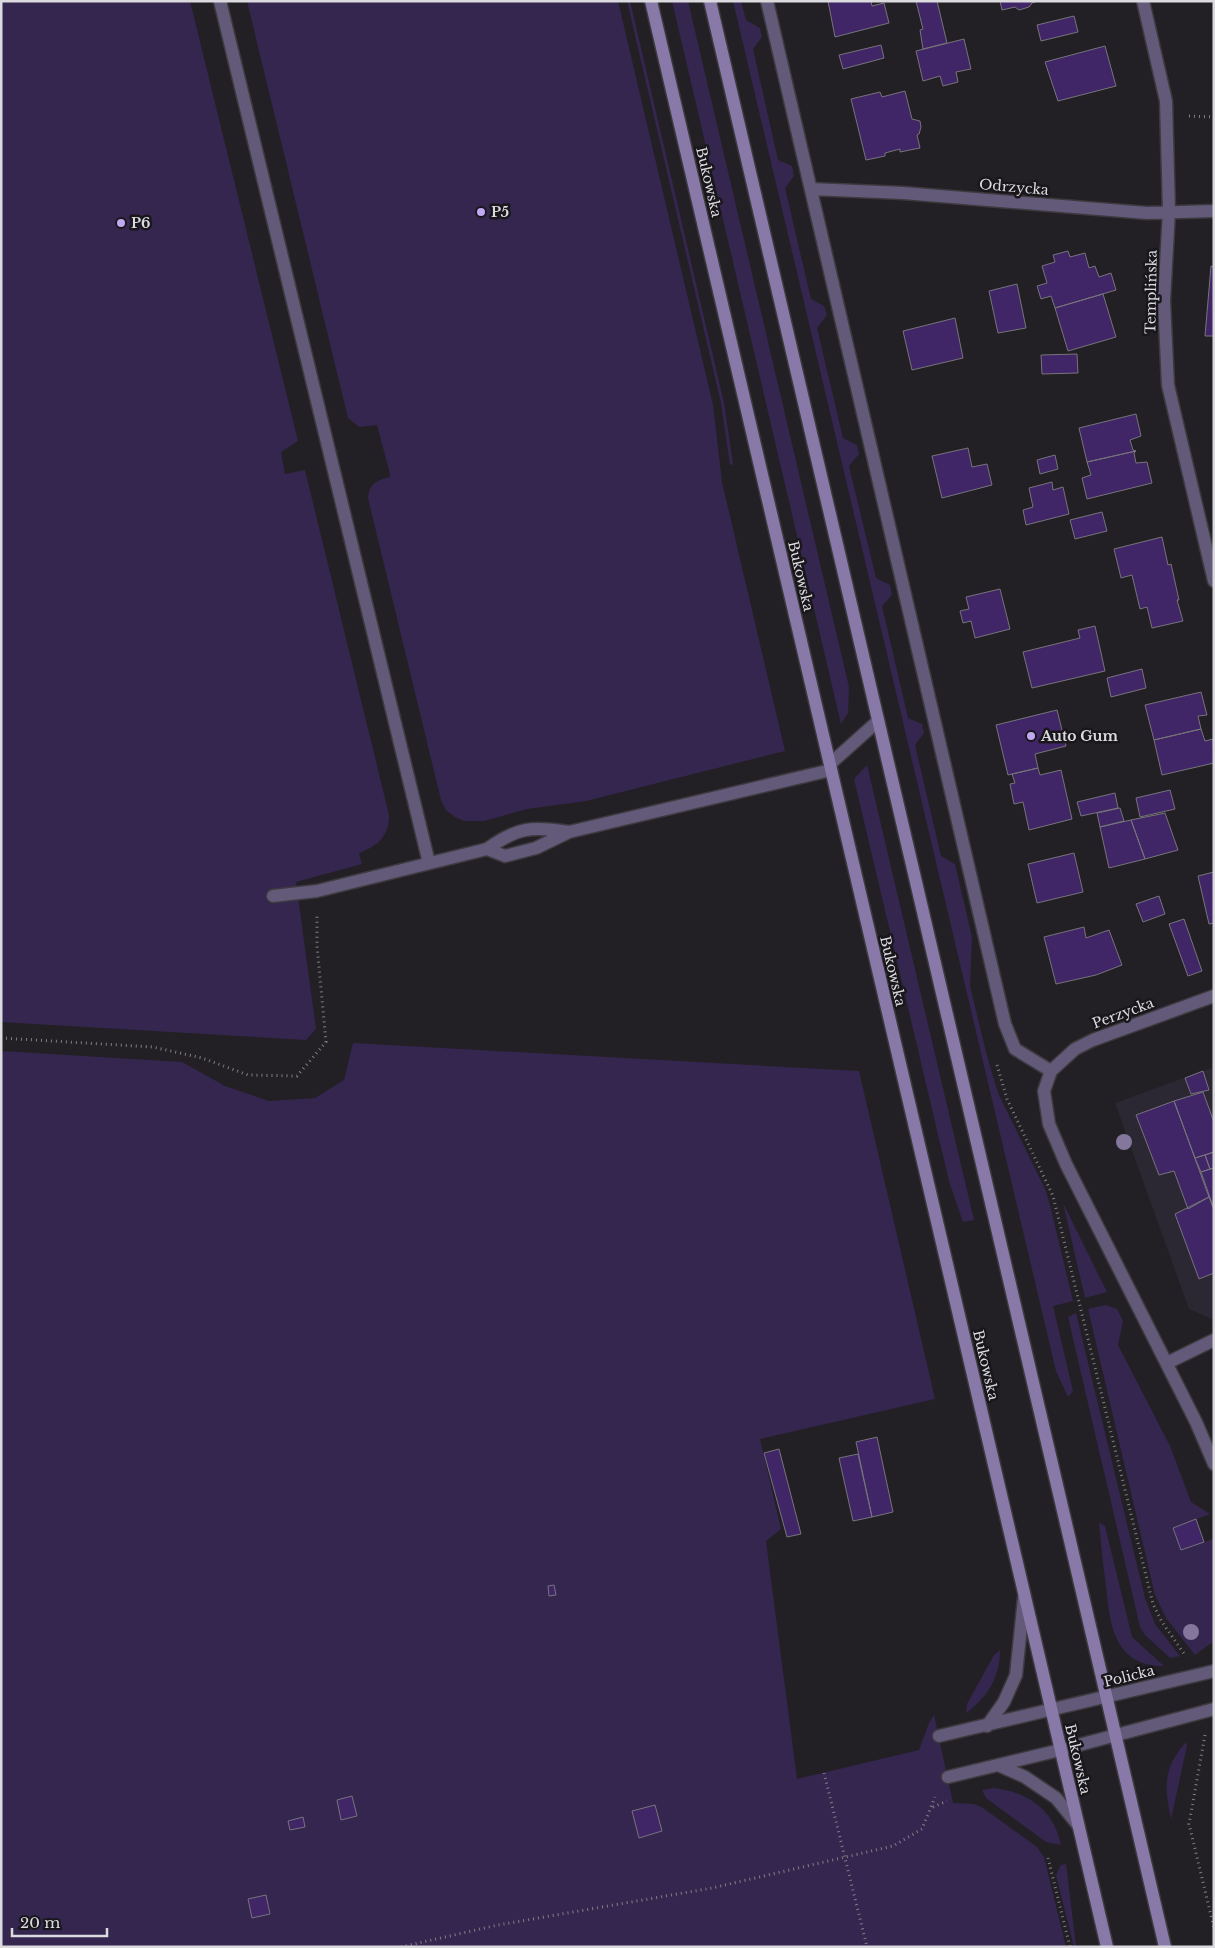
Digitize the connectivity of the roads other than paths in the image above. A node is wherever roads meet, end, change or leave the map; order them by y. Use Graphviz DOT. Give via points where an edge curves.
graph roads {
  1 [pos="220,1"];
  2 [pos="651,1"];
  3 [pos="710,1"];
  4 [pos="767,1"];
  5 [pos="1143,1"];
  6 [pos="811,189"];
  7 [pos="1169,211"];
  8 [pos="1214,211"];
  9 [pos="1214,581"];
  10 [pos="878,721"];
  11 [pos="830,767"];
  12 [pos="569,832"];
  13 [pos="487,849"];
  14 [pos="430,863"];
  15 [pos="273,896"];
  16 [pos="1214,996"];
  17 [pos="1051,1071"];
  18 [pos="1214,1340"];
  19 [pos="1167,1363"];
  20 [pos="1214,1464"];
  21 [pos="1025,1595"];
  22 [pos="1214,1672"];
  23 [pos="1107,1697"];
  24 [pos="1214,1709"];
  25 [pos="1051,1710"];
  26 [pos="987,1726"];
  27 [pos="939,1736"];
  28 [pos="1116,1736"];
  29 [pos="1060,1750"];
  30 [pos="998,1765"];
  31 [pos="948,1777"];
  32 [pos="1078,1825"];
  33 [pos="1107,1947"];
  34 [pos="1165,1947"];
  1 -- 14 [label="street"];
  2 -- 11 [label="main road, Bukowska"];
  3 -- 10 [label="main road"];
  4 -- 6 [label="street"];
  5 -- 7 [label="street, Templińska" via="1166,101"];
  6 -- 7 [label="street, Odrzycka" via="1147,213"];
  6 -- 17 [label="street" via="1005,1024 1014,1049"];
  7 -- 8 [label="street, Odrzycka"];
  7 -- 9 [label="street, Templińska" via="1164,301 1168,385"];
  10 -- 11 [label="street"];
  10 -- 23 [label="main road"];
  11 -- 12 [label="street"];
  11 -- 21 [label="main road, Bukowska"];
  12 -- 13 [label="street" via="539,827 508,835"];
  12 -- 13 [label="street" via="536,848 505,856"];
  13 -- 14 [label="street"];
  14 -- 15 [label="street" via="317,891"];
  16 -- 17 [label="street, Perzycka" via="1093,1040 1075,1049"];
  17 -- 19 [label="street" via="1044,1091 1049,1124"];
  18 -- 19 [label="street"];
  19 -- 20 [label="street"];
  21 -- 25 [label="main road, Bukowska"];
  21 -- 26 [label="street" via="1016,1674 1004,1702"];
  22 -- 23 [label="street, Policka"];
  23 -- 25 [label="street, Policka"];
  23 -- 28 [label="main road"];
  24 -- 28 [label="street"];
  25 -- 26 [label="street, Policka"];
  25 -- 29 [label="main road, Bukowska"];
  26 -- 27 [label="street, Policka"];
  28 -- 29 [label="street"];
  28 -- 34 [label="main road"];
  29 -- 30 [label="street"];
  29 -- 32 [label="main road, Bukowska"];
  30 -- 31 [label="street"];
  30 -- 32 [label="street" via="1025,1777 1056,1798"];
  32 -- 33 [label="main road, Bukowska"];
}
